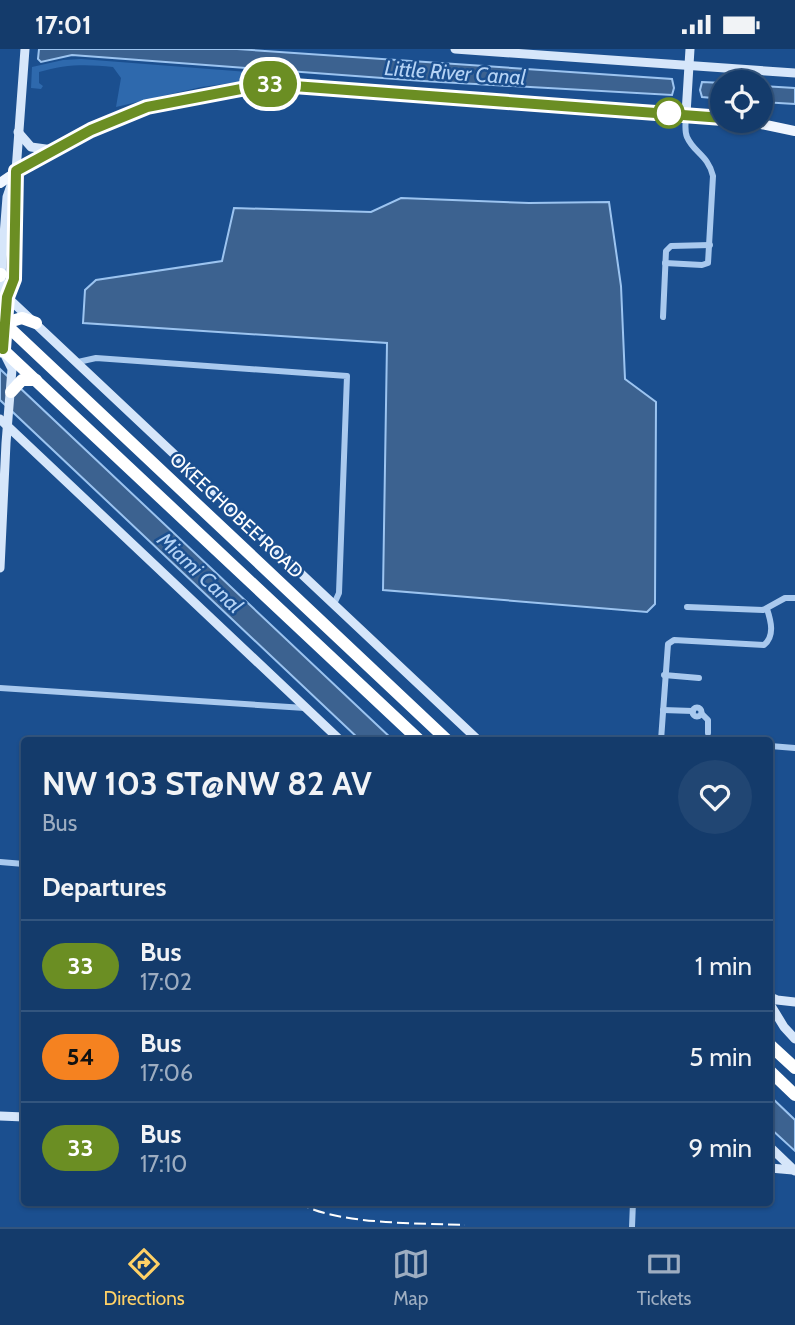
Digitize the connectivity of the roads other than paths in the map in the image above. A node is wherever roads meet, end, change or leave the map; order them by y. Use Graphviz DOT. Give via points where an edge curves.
graph roads {
  1 [pos="25,49"];
  2 [pos="455,49"];
  3 [pos="690,49"];
  4 [pos="497,50"];
  5 [pos="541,52"];
  6 [pos="583,53"];
  7 [pos="689,65"];
  8 [pos="795,73"];
  9 [pos="686,114"];
  10 [pos="710,117"];
  11 [pos="773,126"];
  12 [pos="795,131"];
  13 [pos="18,132"];
  14 [pos="53,150"];
  15 [pos="16,171"];
  16 [pos="0,182"];
  17 [pos="3,199"];
  18 [pos="6,215"];
  19 [pos="15,244"];
  20 [pos="709,245"];
  21 [pos="665,264"];
  22 [pos="1,275"];
  23 [pos="7,297"];
  24 [pos="663,317"];
  25 [pos="3,321"];
  26 [pos="36,323"];
  27 [pos="1,350"];
  28 [pos="78,362"];
  29 [pos="36,380"];
  30 [pos="14,384"];
  31 [pos="4,423"];
  32 [pos="25,443"];
  33 [pos="5,449"];
  34 [pos="0,568"];
  35 [pos="795,598"];
  36 [pos="334,604"];
  37 [pos="687,607"];
  38 [pos="767,609"];
  39 [pos="664,675"];
  40 [pos="699,678"];
  41 [pos="0,688"];
  42 [pos="305,708"];
  43 [pos="663,709"];
  44 [pos="708,733"];
  45 [pos="337,737"];
  46 [pos="416,737"];
  47 [pos="444,737"];
  48 [pos="475,737"];
  49 [pos="662,737"];
  50 [pos="773,746"];
  51 [pos="795,748"];
  52 [pos="0,862"];
  53 [pos="21,864"];
  54 [pos="773,998"];
  55 [pos="793,1002"];
  56 [pos="773,1009"];
  57 [pos="779,1020"];
  58 [pos="795,1039"];
  59 [pos="773,1048"];
  60 [pos="795,1068"];
  61 [pos="773,1073"];
  62 [pos="795,1094"];
  63 [pos="0,1116"];
  64 [pos="21,1117"];
  65 [pos="773,1150"];
  66 [pos="773,1168"];
  67 [pos="794,1170"];
  68 [pos="633,1206"];
  69 [pos="632,1227"];
  1 -- 13 [label="street"];
  2 -- 4 [label="street"];
  3 -- 7 [label="street"];
  4 -- 5 [label="street"];
  5 -- 6 [label="street"];
  6 -- 7 [label="street"];
  7 -- 8 [label="street"];
  7 -- 9 [label="street"];
  9 -- 10 [label="main road"];
  9 -- 14 [label="main road" via="267,84 147,107"];
  9 -- 20 [label="street" via="688,140 710,164 713,176"];
  11 -- 12 [label="main road"];
  13 -- 14 [label="street" via="31,147"];
  13 -- 15 [label="street"];
  14 -- 15 [label="main road"];
  15 -- 16 [label="main road"];
  15 -- 17 [label="street"];
  15 -- 19 [label="street"];
  17 -- 18 [label="street"];
  18 -- 19 [label="street"];
  18 -- 22 [label="street"];
  19 -- 23 [label="street" via="14,279"];
  20 -- 21 [label="street" via="671,246"];
  20 -- 21 [label="street" via="708,263"];
  21 -- 24 [label="street"];
  22 -- 23 [label="street"];
  23 -- 25 [label="street"];
  23 -- 26 [label="street"];
  25 -- 26 [label="highway" via="22,318"];
  25 -- 27 [label="street"];
  25 -- 47 [label="highway, OKEECHOBEE ROAD"];
  26 -- 28 [label="street"];
  27 -- 29 [label="highway, OKEECHOBEE ROAD"];
  27 -- 30 [label="street"];
  28 -- 36 [label="street"];
  28 -- 36 [label="street" via="100,358 347,376 339,593"];
  29 -- 30 [label="highway"];
  29 -- 46 [label="highway, OKEECHOBEE ROAD"];
  30 -- 31 [label="street"];
  31 -- 32 [label="street"];
  31 -- 33 [label="street"];
  32 -- 33 [label="street" via="13,442"];
  32 -- 42 [label="street"];
  33 -- 34 [label="street"];
  35 -- 38 [label="street" via="785,598"];
  36 -- 48 [label="street"];
  37 -- 38 [label="street"];
  38 -- 39 [label="street" via="771,632 764,645 670,642"];
  39 -- 40 [label="street"];
  39 -- 43 [label="street"];
  41 -- 42 [label="street"];
  42 -- 45 [label="street"];
  43 -- 44 [label="street" via="698,708"];
  43 -- 49 [label="street"];
  50 -- 51 [label="street"];
  52 -- 53 [label="street"];
  54 -- 55 [label="street"];
  55 -- 57 [label="street" via="780,1008"];
  56 -- 57 [label="street"];
  57 -- 58 [label="street"];
  59 -- 60 [label="highway"];
  61 -- 62 [label="highway"];
  63 -- 64 [label="street"];
  65 -- 67 [label="street"];
  66 -- 67 [label="street"];
  68 -- 69 [label="street"];
}
